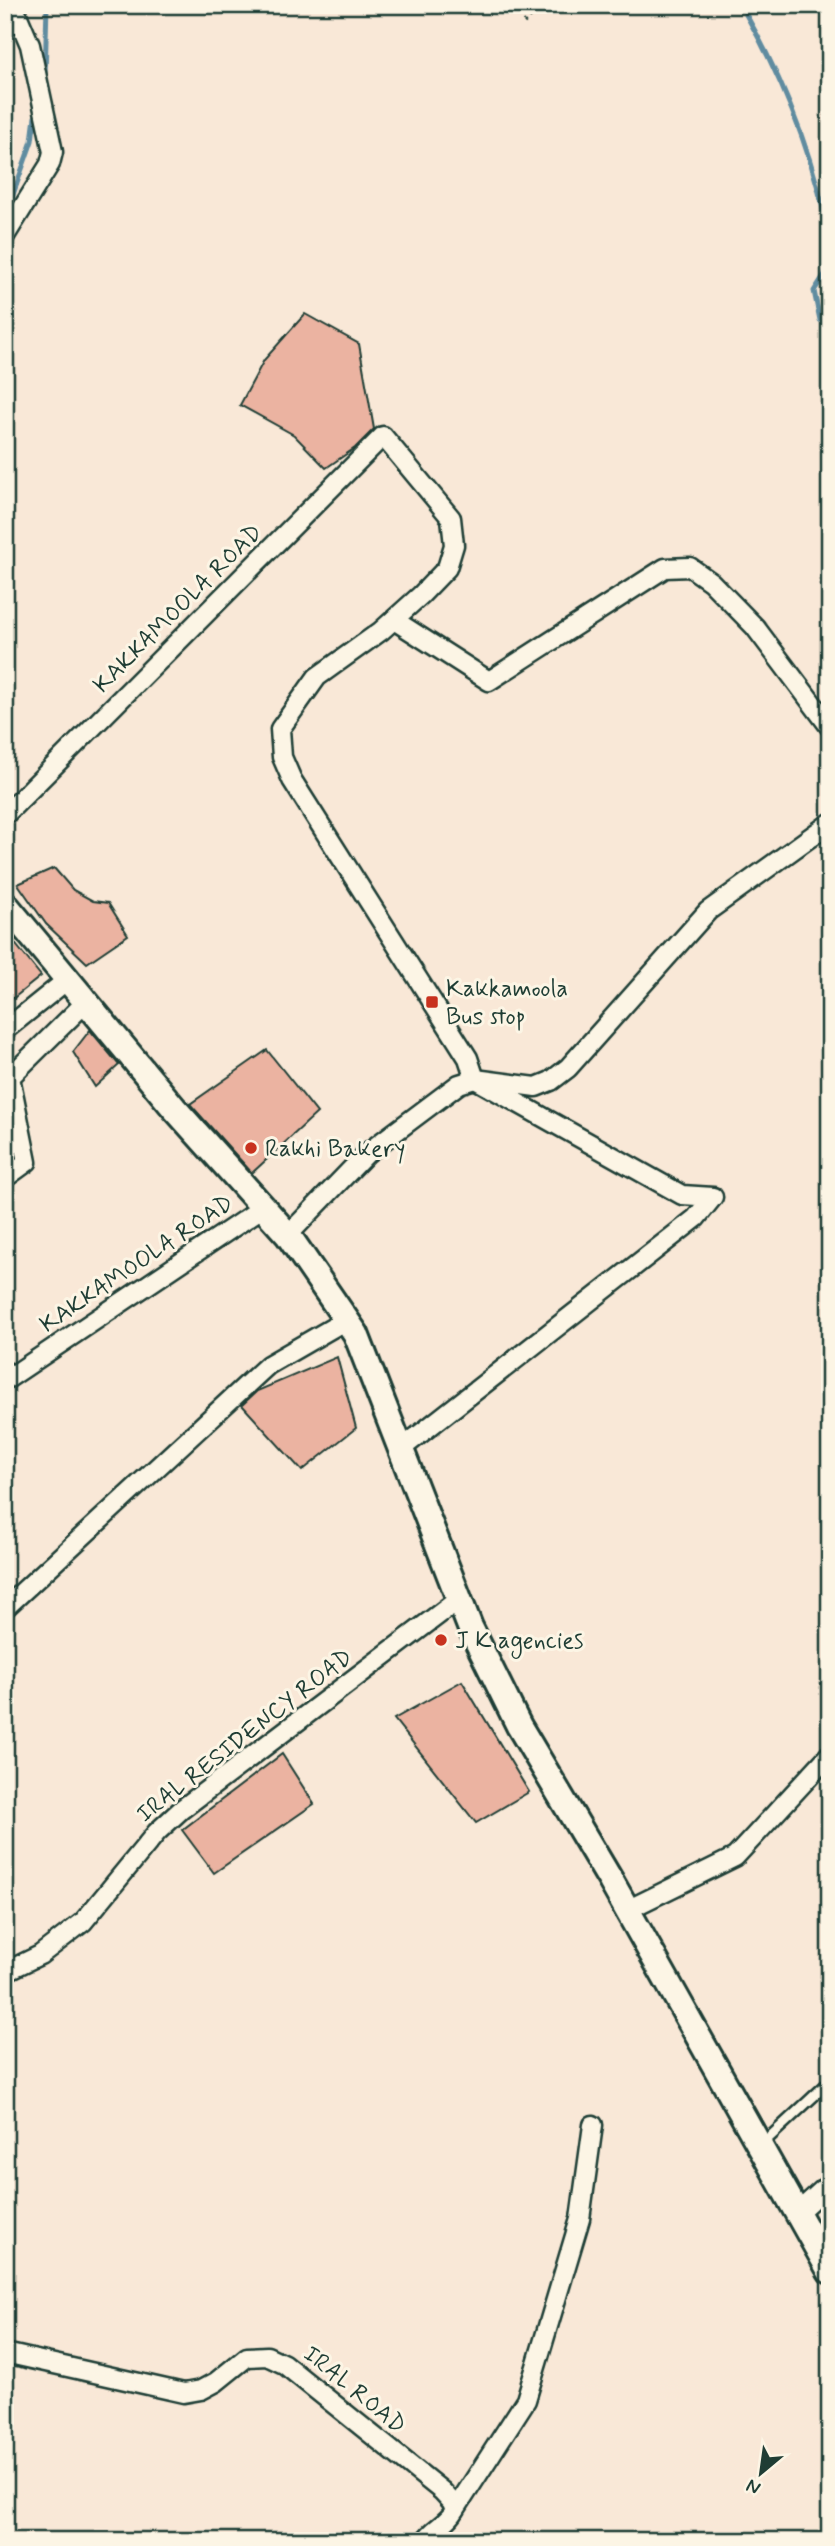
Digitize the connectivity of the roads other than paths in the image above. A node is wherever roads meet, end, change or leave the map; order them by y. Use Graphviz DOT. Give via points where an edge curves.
graph roads {
  1 [pos="13,5"];
  2 [pos="5,236"];
  3 [pos="394,620"];
  4 [pos="830,727"];
  5 [pos="5,815"];
  6 [pos="830,822"];
  7 [pos="5,904"];
  8 [pos="67,980"];
  9 [pos="86,1002"];
  10 [pos="5,1030"];
  11 [pos="475,1079"];
  12 [pos="5,1178"];
  13 [pos="262,1208"];
  14 [pos="288,1235"];
  15 [pos="346,1320"];
  16 [pos="5,1371"];
  17 [pos="401,1448"];
  18 [pos="459,1599"];
  19 [pos="5,1608"];
  20 [pos="830,1754"];
  21 [pos="627,1910"];
  22 [pos="5,1972"];
  23 [pos="830,2081"];
  24 [pos="593,2126"];
  25 [pos="759,2147"];
  26 [pos="830,2183"];
  27 [pos="797,2213"];
  28 [pos="830,2271"];
  29 [pos="5,2353"];
  30 [pos="455,2510"];
  31 [pos="425,2541"];
  1 -- 2 [label="street" via="30,45 53,152"];
  3 -- 4 [label="street" via="489,681 665,568 690,567 755,627"];
  3 -- 5 [label="street, KAKKAMOOLA ROAD" via="447,568 454,545 451,518 383,436"];
  3 -- 11 [label="street" via="317,677 280,729 282,757 292,780 468,1058"];
  6 -- 11 [label="street" via="708,911 568,1068 551,1081 536,1087"];
  7 -- 8 [label="main road"];
  8 -- 9 [label="main road"];
  8 -- 10 [label="street"];
  9 -- 12 [label="street" via="10,1077 27,1162"];
  9 -- 13 [label="main road"];
  11 -- 14 [label="street" via="458,1084 367,1153"];
  11 -- 17 [label="street" via="682,1195 713,1197 696,1218"];
  13 -- 14 [label="main road"];
  13 -- 16 [label="street, KAKKAMOOLA ROAD" via="9,1378"];
  14 -- 15 [label="main road"];
  15 -- 17 [label="main road" via="356,1334"];
  15 -- 19 [label="street" via="268,1365"];
  17 -- 18 [label="main road"];
  18 -- 21 [label="main road" via="519,1726"];
  18 -- 22 [label="street, IRAL RESIDENCY ROAD" via="182,1809 157,1832 83,1922 40,1955"];
  20 -- 21 [label="street" via="734,1857"];
  21 -- 25 [label="main road"];
  23 -- 25 [label="lane"];
  24 -- 30 [label="street" via="580,2219 526,2400"];
  25 -- 27 [label="main road"];
  26 -- 27 [label="street"];
  27 -- 28 [label="main road"];
  29 -- 30 [label="street, IRAL ROAD" via="184,2393 216,2382 247,2357 267,2356 284,2364 442,2490"];
  30 -- 31 [label="street"];
}
